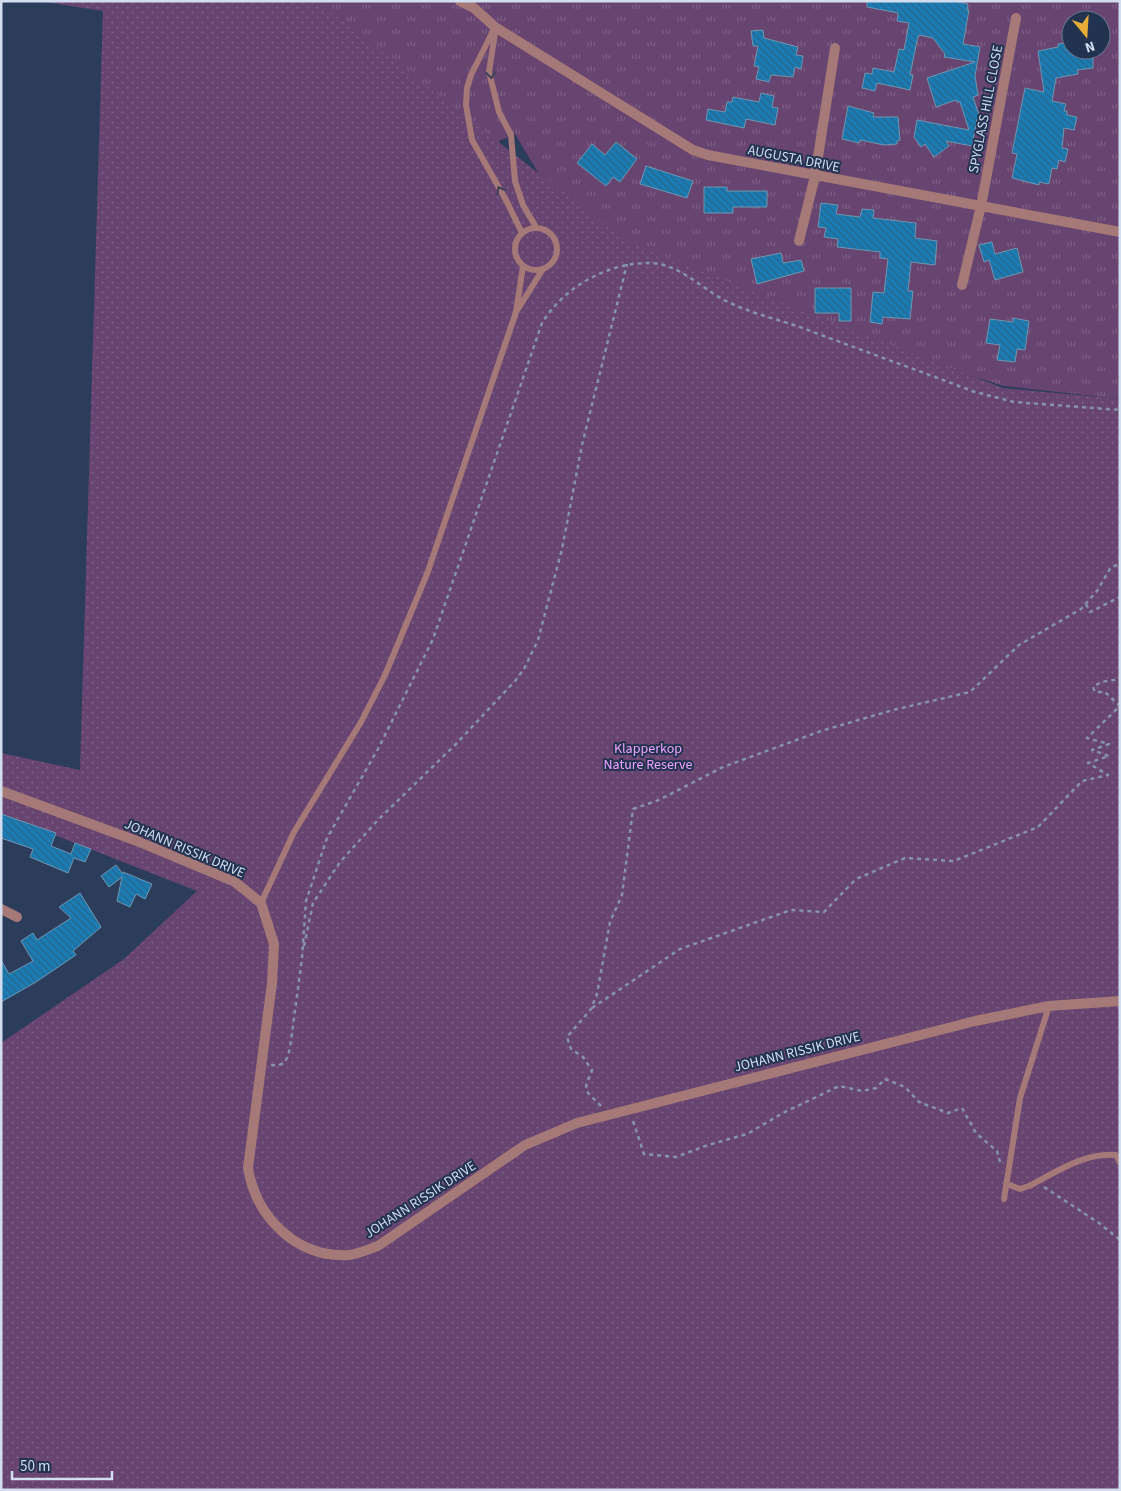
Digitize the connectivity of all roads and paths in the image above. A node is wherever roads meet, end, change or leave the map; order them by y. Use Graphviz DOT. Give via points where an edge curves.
graph roads {
  1 [pos="460,1"];
  2 [pos="1016,18"];
  3 [pos="495,27"];
  4 [pos="835,48"];
  5 [pos="815,176"];
  6 [pos="981,206"];
  7 [pos="536,227"];
  8 [pos="1120,232"];
  9 [pos="522,233"];
  10 [pos="799,240"];
  11 [pos="627,264"];
  12 [pos="522,266"];
  13 [pos="543,269"];
  14 [pos="962,285"];
  15 [pos="516,312"];
  16 [pos="1120,410"];
  17 [pos="1120,564"];
  18 [pos="1120,597"];
  19 [pos="1086,604"];
  20 [pos="1120,679"];
  21 [pos="1,791"];
  22 [pos="261,903"];
  23 [pos="1,909"];
  24 [pos="18,917"];
  25 [pos="302,958"];
  26 [pos="1120,1001"];
  27 [pos="1049,1006"];
  28 [pos="591,1009"];
  29 [pos="261,1063"];
  30 [pos="610,1114"];
  31 [pos="632,1117"];
  32 [pos="1120,1163"];
  33 [pos="1036,1183"];
  34 [pos="1007,1184"];
  35 [pos="1004,1199"];
  36 [pos="1120,1240"];
  1 -- 3 [label="street, AUGUSTA DRIVE" via="474,8"];
  2 -- 6 [label="street, SPYGLASS HILL CLOSE"];
  3 -- 5 [label="street, AUGUSTA DRIVE" via="693,150"];
  3 -- 7 [label="lane, one-way" via="489,72 498,112 511,135 516,181"];
  9 -- 3 [label="lane, one-way" via="472,140 466,104 466,88"];
  4 -- 5 [label="street"];
  5 -- 6 [label="street, AUGUSTA DRIVE"];
  5 -- 10 [label="street"];
  6 -- 8 [label="street, AUGUSTA DRIVE"];
  6 -- 14 [label="street, SPYGLASS HILL CLOSE"];
  7 -- 9 [label="lane"];
  7 -- 13 [label="lane" via="550,234 557,246 554,260"];
  9 -- 12 [label="lane" via="517,239 515,254"];
  11 -- 16 [label="path" via="653,263 666,267 728,302 975,392 1014,402"];
  11 -- 25 [label="path" via="609,269 583,283 554,306 542,322 433,640 378,749 327,838 306,901"];
  11 -- 25 [label="path" via="582,445 562,549 535,647 515,681 340,862 313,903"];
  12 -- 13 [label="lane"];
  12 -- 15 [label="lane"];
  13 -- 15 [label="lane"];
  15 -- 22 [label="lane" via="427,574 385,675 361,722 294,832"];
  17 -- 19 [label="path" via="1111,567"];
  18 -- 19 [label="path" via="1090,612"];
  19 -- 28 [label="path" via="1019,645 970,692 821,730 723,767 633,809 622,895 610,922 597,994"];
  20 -- 28 [label="path" via="1100,682 1093,688 1095,692 1105,692 1120,706 1087,738 1109,744 1092,750 1109,756 1088,763 1108,775 1082,781 1038,827 954,861 904,858 856,879 824,912 791,910 680,949"];
  21 -- 22 [label="street, JOHANN RISSIK DRIVE" via="137,841 235,882"];
  22 -- 29 [label="street, JOHANN RISSIK DRIVE" via="274,944"];
  23 -- 24 [label="street"];
  25 -- 29 [label="path" via="286,1061 276,1066"];
  26 -- 27 [label="street, JOHANN RISSIK DRIVE"];
  27 -- 30 [label="street, JOHANN RISSIK DRIVE" via="956,1026"];
  27 -- 34 [label="lane" via="1020,1098"];
  28 -- 30 [label="path" via="567,1037 571,1049 583,1057 592,1070 586,1086 588,1092"];
  29 -- 30 [label="street, JOHANN RISSIK DRIVE" via="248,1168 251,1185 270,1220 291,1238 313,1250 330,1254 351,1255 378,1246 525,1145 577,1123"];
  31 -- 34 [label="path" via="644,1154 676,1158 747,1134 839,1086 862,1091 876,1088 885,1079 905,1086 919,1102 948,1113 962,1108 976,1133 997,1151"];
  32 -- 33 [label="lane" via="1116,1155 1097,1155"];
  33 -- 34 [label="lane" via="1020,1189"];
  33 -- 36 [label="path"];
  34 -- 35 [label="lane"];
}
